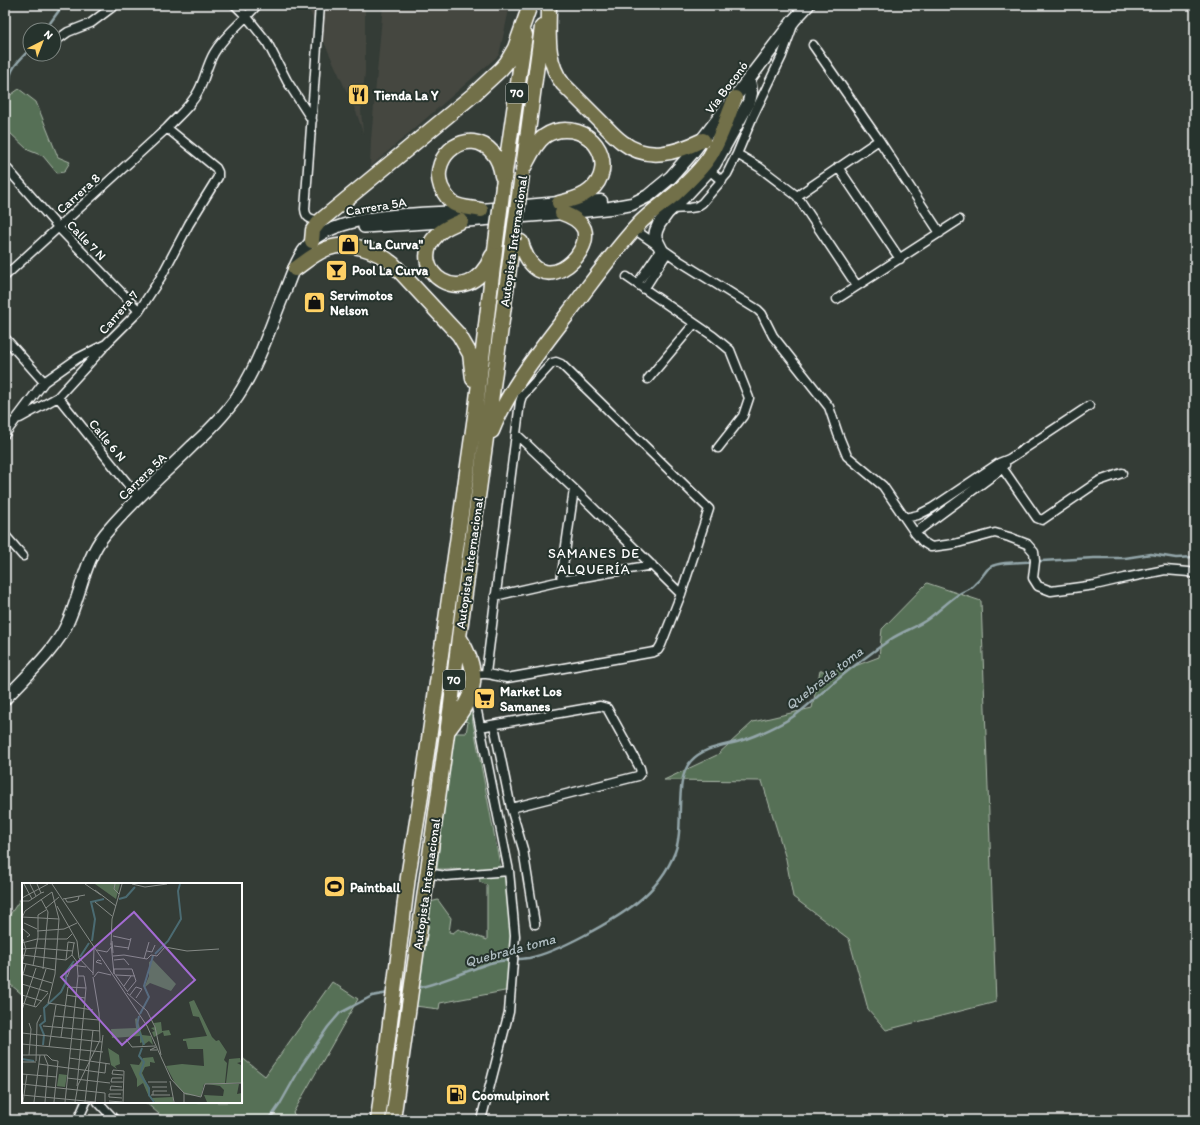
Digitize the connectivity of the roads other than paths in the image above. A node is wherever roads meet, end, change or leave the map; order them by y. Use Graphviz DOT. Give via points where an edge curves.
graph roads {
  1 [pos="115,5"];
  2 [pos="234,5"];
  3 [pos="257,5"];
  4 [pos="320,5"];
  5 [pos="530,5"];
  6 [pos="545,5"];
  7 [pos="549,5"];
  8 [pos="808,5"];
  9 [pos="247,17"];
  10 [pos="794,20"];
  11 [pos="62,36"];
  12 [pos="813,46"];
  13 [pos="749,79"];
  14 [pos="734,98"];
  15 [pos="312,120"];
  16 [pos="167,128"];
  17 [pos="703,140"];
  18 [pos="879,140"];
  19 [pos="737,154"];
  20 [pos="5,166"];
  21 [pos="838,167"];
  22 [pos="710,170"];
  23 [pos="522,172"];
  24 [pos="722,181"];
  25 [pos="504,184"];
  26 [pos="797,196"];
  27 [pos="561,208"];
  28 [pos="671,209"];
  29 [pos="481,210"];
  30 [pos="959,220"];
  31 [pos="320,221"];
  32 [pos="461,221"];
  33 [pos="58,227"];
  34 [pos="634,229"];
  35 [pos="940,233"];
  36 [pos="312,241"];
  37 [pos="517,241"];
  38 [pos="495,245"];
  39 [pos="664,251"];
  40 [pos="900,259"];
  41 [pos="295,269"];
  42 [pos="5,276"];
  43 [pos="627,277"];
  44 [pos="640,286"];
  45 [pos="857,286"];
  46 [pos="837,299"];
  47 [pos="139,311"];
  48 [pos="694,324"];
  49 [pos="5,338"];
  50 [pos="106,344"];
  51 [pos="648,379"];
  52 [pos="44,382"];
  53 [pos="58,397"];
  54 [pos="1089,406"];
  55 [pos="475,416"];
  56 [pos="17,419"];
  57 [pos="5,434"];
  58 [pos="516,434"];
  59 [pos="718,448"];
  60 [pos="484,454"];
  61 [pos="1001,466"];
  62 [pos="1122,473"];
  63 [pos="574,489"];
  64 [pos="960,489"];
  65 [pos="965,496"];
  66 [pos="139,498"];
  67 [pos="905,518"];
  68 [pos="915,533"];
  69 [pos="5,535"];
  70 [pos="23,556"];
  71 [pos="652,565"];
  72 [pos="1195,574"];
  73 [pos="560,581"];
  74 [pos="681,594"];
  75 [pos="495,596"];
  76 [pos="459,638"];
  77 [pos="477,678"];
  78 [pos="5,699"];
  79 [pos="494,724"];
  80 [pos="480,727"];
  81 [pos="447,732"];
  82 [pos="511,808"];
  83 [pos="509,871"];
  84 [pos="427,873"];
  85 [pos="535,924"];
  86 [pos="86,1103"];
  87 [pos="99,1103"];
  88 [pos="78,1120"];
  89 [pos="115,1120"];
  90 [pos="378,1120"];
  91 [pos="393,1120"];
  92 [pos="481,1120"];
  1 -- 11 [label="street" via="91,23"];
  2 -- 9 [label="street"];
  3 -- 9 [label="street, Carrera 8"];
  4 -- 15 [label="street"];
  5 -- 25 [label="highway, Autopista Internacional / 70"];
  5 -- 31 [label="highway" via="510,58 501,69"];
  6 -- 23 [label="highway, Autopista Internacional / 70"];
  7 -- 17 [label="highway" via="550,56 556,73 563,84 619,140 637,151 659,154 679,151"];
  8 -- 10 [label="main road, Vía Boconó"];
  9 -- 15 [label="street" via="267,42 287,81"];
  9 -- 16 [label="street, Carrera 8" via="231,31 214,52 199,90"];
  10 -- 13 [label="main road, Vía Boconó"];
  10 -- 19 [label="street" via="782,56"];
  12 -- 18 [label="street"];
  13 -- 14 [label="main road, Vía Boconó"];
  13 -- 22 [label="main road" via="749,102"];
  14 -- 17 [label="main road, Vía Boconó"];
  14 -- 34 [label="highway" via="720,136 706,161 687,182"];
  15 -- 31 [label="street" via="305,209 308,218"];
  16 -- 33 [label="street, Carrera 8"];
  16 -- 47 [label="street, Carrera 7" via="216,168 218,177"];
  17 -- 27 [label="main road, Vía Boconó" via="663,184 636,195"];
  18 -- 21 [label="street"];
  18 -- 35 [label="street"];
  19 -- 24 [label="street"];
  19 -- 26 [label="street"];
  20 -- 33 [label="street, Calle 7 N"];
  21 -- 26 [label="street"];
  21 -- 40 [label="street"];
  22 -- 24 [label="street"];
  22 -- 28 [label="main road"];
  23 -- 27 [label="highway" via="536,146 549,134 573,131 592,140 600,151 603,162 599,179 586,193"];
  23 -- 37 [label="highway, Autopista Internacional / 70, bridge"];
  24 -- 28 [label="street" via="696,207"];
  25 -- 29 [label="highway" via="496,156 482,145 473,142 462,143 444,155 439,177 446,196 455,204"];
  25 -- 38 [label="highway, Autopista Internacional / 70, bridge"];
  26 -- 45 [label="street"];
  27 -- 29 [label="main road, Vía Boconó"];
  27 -- 32 [label="main road, Vía Boconó"];
  27 -- 37 [label="highway" via="578,221 585,236 579,252 565,267 552,273 538,270 528,261"];
  28 -- 39 [label="main road" via="656,231 657,241"];
  29 -- 36 [label="street, Carrera 5A" via="363,220 330,230"];
  30 -- 35 [label="street"];
  31 -- 36 [label="highway" via="313,230"];
  32 -- 38 [label="highway" via="436,235 430,245 429,265 440,280 456,285 472,281 486,267"];
  32 -- 41 [label="street, Carrera 5A" via="346,230 320,243"];
  33 -- 42 [label="street, Carrera 8"];
  33 -- 47 [label="street, Calle 7 N"];
  34 -- 39 [label="street"];
  34 -- 60 [label="highway" via="592,281 514,388 497,419"];
  35 -- 40 [label="street"];
  36 -- 41 [label="street, Carrera 5A" via="302,253"];
  37 -- 60 [label="highway, Autopista Internacional / 70"];
  38 -- 55 [label="highway, Autopista Internacional / 70"];
  39 -- 44 [label="street"];
  39 -- 67 [label="street" via="762,314 774,336 829,407 847,456 883,486"];
  40 -- 45 [label="street"];
  41 -- 55 [label="highway" via="317,254 336,246 367,249 385,258 466,345 472,365"];
  41 -- 66 [label="street, Carrera 5A" via="260,353 237,397 215,424"];
  43 -- 44 [label="street"];
  44 -- 48 [label="street"];
  45 -- 46 [label="street"];
  47 -- 50 [label="street, Carrera 7"];
  48 -- 51 [label="street"];
  48 -- 59 [label="street" via="730,350 748,398 743,416"];
  49 -- 52 [label="street"];
  50 -- 52 [label="street, Carrera 7" via="78,358"];
  50 -- 53 [label="street"];
  52 -- 56 [label="street, Carrera 7"];
  53 -- 56 [label="street"];
  53 -- 66 [label="street, Calle 6 N"];
  54 -- 61 [label="street"];
  55 -- 90 [label="highway, Autopista Internacional / 70" via="408,877"];
  56 -- 57 [label="street, Carrera 7"];
  58 -- 63 [label="street"];
  58 -- 74 [label="street" via="522,396 552,363 560,364 710,509"];
  58 -- 75 [label="street"];
  60 -- 76 [label="highway, Autopista Internacional / 70"];
  61 -- 62 [label="street" via="1039,520 1099,481"];
  61 -- 64 [label="street"];
  61 -- 65 [label="street"];
  63 -- 71 [label="street"];
  63 -- 73 [label="street"];
  64 -- 65 [label="street"];
  64 -- 67 [label="street" via="932,508"];
  65 -- 68 [label="street"];
  66 -- 78 [label="street, Carrera 5A" via="119,518 94,552 69,620 59,638"];
  67 -- 68 [label="street"];
  68 -- 72 [label="street" via="932,547 995,533 1027,544 1034,552 1033,578 1038,586 1051,591 1095,585 1164,570"];
  69 -- 70 [label="street"];
  71 -- 73 [label="street"];
  71 -- 74 [label="street"];
  73 -- 75 [label="street"];
  74 -- 77 [label="street" via="661,645 654,652 507,678"];
  75 -- 77 [label="street"];
  76 -- 77 [label="highway"];
  76 -- 81 [label="highway, Autopista Internacional / 70"];
  77 -- 80 [label="street"];
  77 -- 81 [label="highway" via="465,707"];
  79 -- 80 [label="street"];
  79 -- 82 [label="street"];
  79 -- 82 [label="street" via="604,706 641,772 638,776"];
  80 -- 83 [label="street"];
  81 -- 84 [label="highway, Autopista Internacional / 70"];
  82 -- 85 [label="street" via="523,849"];
  83 -- 84 [label="street" via="446,876"];
  83 -- 92 [label="street" via="516,936 509,1012"];
  84 -- 91 [label="highway, Autopista Internacional / 70"];
  86 -- 88 [label="street"];
  87 -- 89 [label="street"];
}
